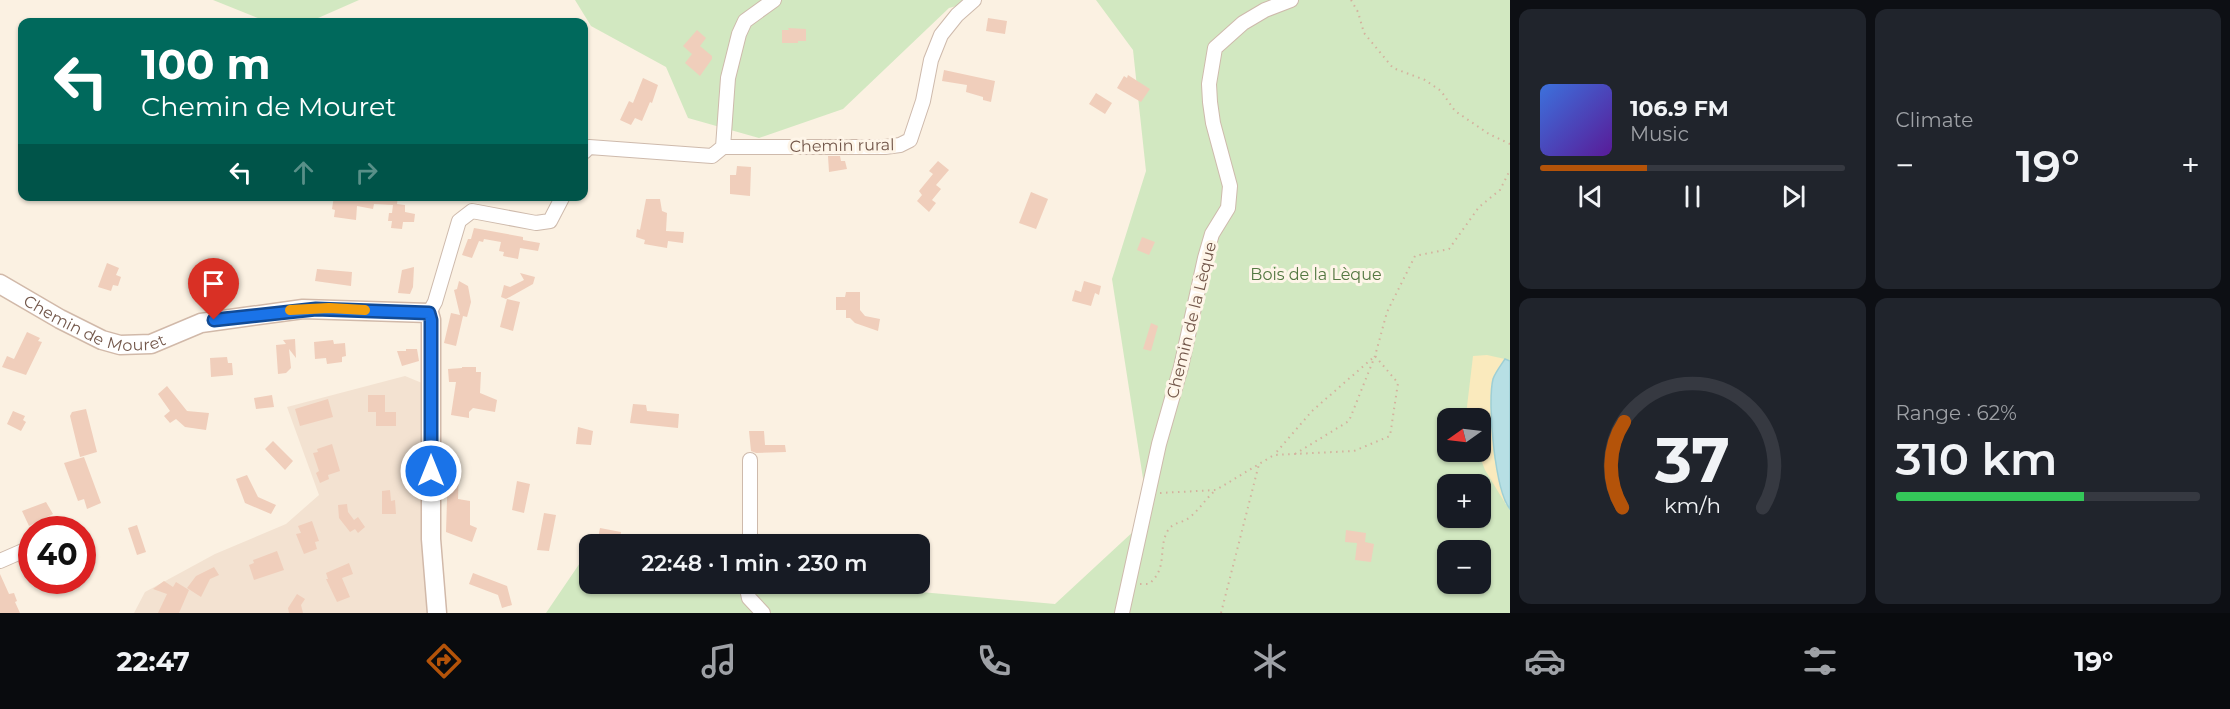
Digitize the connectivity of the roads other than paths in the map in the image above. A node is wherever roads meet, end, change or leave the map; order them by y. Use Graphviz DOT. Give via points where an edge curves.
graph roads {
  1 [pos="774,0"];
  2 [pos="974,0"];
  3 [pos="1291,0"];
  4 [pos="723,147"];
  5 [pos="588,148"];
  6 [pos="560,201"];
  7 [pos="0,284"];
  8 [pos="429,313"];
  9 [pos="750,460"];
  10 [pos="750,534"];
  11 [pos="18,553"];
  12 [pos="0,561"];
  13 [pos="748,594"];
  14 [pos="437,613"];
  15 [pos="763,613"];
  16 [pos="1122,613"];
  1 -- 4 [label="street" via="745,21 739,34 728,78"];
  2 -- 4 [label="street, Chemin rural" via="941,35 910,140 885,147"];
  3 -- 16 [label="street, Chemin de la Lèque" via="1243,23 1215,48 1210,102 1230,186 1228,208 1212,234 1205,258"];
  4 -- 5 [label="street" via="712,156"];
  6 -- 8 [label="street" via="550,221 536,223 472,211 459,222"];
  7 -- 8 [label="street, Chemin de Mouret" via="60,319 120,345 151,344 210,321 303,309"];
  8 -- 14 [label="street" via="431,539"];
  9 -- 10 [label="street"];
  11 -- 12 [label="street"];
  13 -- 15 [label="street"];
}
